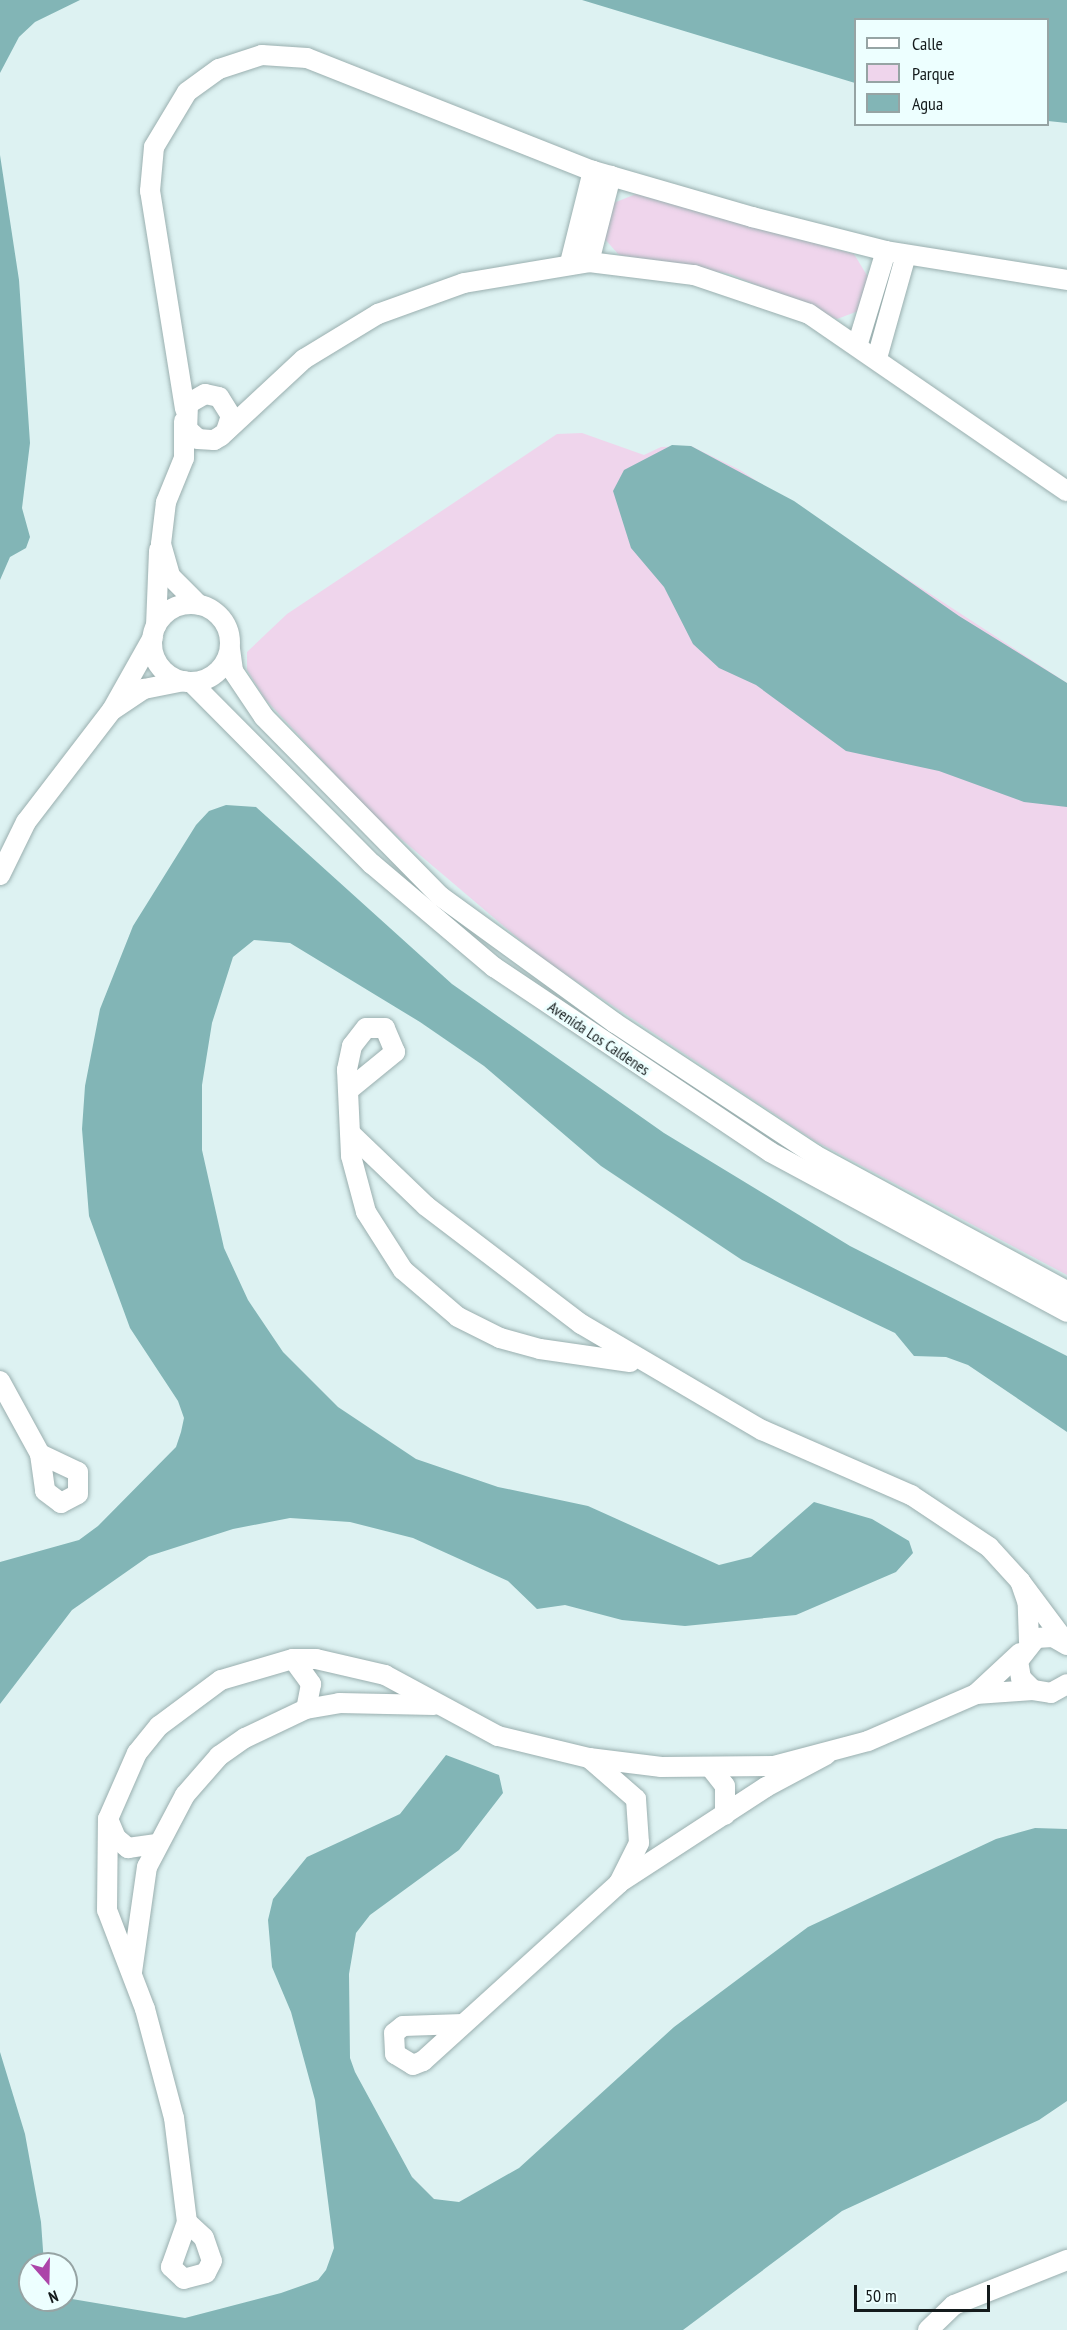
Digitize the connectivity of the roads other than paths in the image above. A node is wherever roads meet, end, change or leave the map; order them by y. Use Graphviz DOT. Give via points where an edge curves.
graph roads {
  1 [pos="602,174"];
  2 [pos="886,251"];
  3 [pos="906,255"];
  4 [pos="580,262"];
  5 [pos="1067,280"];
  6 [pos="858,343"];
  7 [pos="877,358"];
  8 [pos="182,372"];
  9 [pos="208,394"];
  10 [pos="257,399"];
  11 [pos="184,415"];
  12 [pos="224,434"];
  13 [pos="180,473"];
  14 [pos="1067,491"];
  15 [pos="161,544"];
  16 [pos="199,605"];
  17 [pos="155,632"];
  18 [pos="230,649"];
  19 [pos="187,681"];
  20 [pos="112,710"];
  21 [pos="0,875"];
  22 [pos="351,1088"];
  23 [pos="351,1134"];
  24 [pos="1067,1291"];
  25 [pos="1067,1312"];
  26 [pos="641,1364"];
  27 [pos="0,1381"];
  28 [pos="39,1454"];
  29 [pos="1020,1581"];
  30 [pos="1067,1645"];
  31 [pos="1025,1647"];
  32 [pos="293,1659"];
  33 [pos="1054,1692"];
  34 [pos="976,1694"];
  35 [pos="434,1705"];
  36 [pos="306,1709"];
  37 [pos="826,1755"];
  38 [pos="589,1758"];
  39 [pos="661,1767"];
  40 [pos="711,1768"];
  41 [pos="636,1799"];
  42 [pos="725,1815"];
  43 [pos="108,1819"];
  44 [pos="642,1829"];
  45 [pos="686,1839"];
  46 [pos="157,1844"];
  47 [pos="619,1883"];
  48 [pos="132,1972"];
  49 [pos="463,2024"];
  50 [pos="187,2222"];
  51 [pos="1067,2260"];
  52 [pos="931,2327"];
  53 [pos="915,2330"];
  1 -- 2 [label="street"];
  1 -- 4 [label="street"];
  1 -- 8 [label="street" via="307,58 262,55 219,69 173,107 150,170"];
  2 -- 3 [label="street"];
  2 -- 6 [label="street"];
  3 -- 5 [label="street"];
  3 -- 7 [label="street"];
  4 -- 6 [label="street" via="734,285 809,314"];
  4 -- 10 [label="street" via="464,283 378,314 329,341"];
  6 -- 7 [label="street"];
  7 -- 14 [label="street"];
  8 -- 9 [label="street"];
  8 -- 11 [label="street"];
  9 -- 10 [label="street"];
  9 -- 11 [label="street"];
  9 -- 12 [label="street" via="229,409"];
  10 -- 12 [label="street"];
  11 -- 12 [label="street" via="198,439"];
  11 -- 13 [label="street"];
  12 -- 13 [label="street"];
  13 -- 15 [label="street" via="166,502"];
  15 -- 16 [label="street" via="170,576"];
  15 -- 17 [label="street" via="155,565"];
  16 -- 17 [label="street" via="174,608"];
  16 -- 18 [label="street" via="226,626"];
  17 -- 19 [label="street" via="163,670"];
  17 -- 20 [label="street"];
  18 -- 19 [label="street" via="220,669"];
  18 -- 24 [label="street, Avenida Los Caldenes" via="233,671 264,717 440,896 615,1023 815,1155"];
  19 -- 20 [label="street" via="144,689"];
  19 -- 25 [label="street, Avenida Los Caldenes" via="372,864 495,967 770,1152"];
  20 -- 21 [label="street" via="26,822"];
  22 -- 23 [label="street"];
  23 -- 26 [label="street" via="371,1159 498,1264"];
  23 -- 26 [label="street" via="356,1184 366,1212 404,1270 432,1298 500,1338"];
  26 -- 29 [label="street" via="762,1430 911,1495 989,1547"];
  27 -- 28 [label="street"];
  29 -- 30 [label="street"];
  29 -- 31 [label="street" via="1028,1604"];
  30 -- 31 [label="street" via="1053,1637"];
  31 -- 33 [label="street" via="1021,1678"];
  31 -- 34 [label="street"];
  32 -- 35 [label="street" via="337,1662 385,1675"];
  32 -- 36 [label="street" via="311,1684"];
  32 -- 43 [label="street" via="221,1680 183,1704 137,1753"];
  33 -- 34 [label="street"];
  34 -- 37 [label="street"];
  35 -- 36 [label="street" via="339,1703"];
  35 -- 38 [label="street" via="498,1736"];
  36 -- 46 [label="street" via="244,1738 219,1756 185,1795"];
  37 -- 40 [label="street" via="774,1766"];
  37 -- 42 [label="street"];
  38 -- 39 [label="street"];
  38 -- 41 [label="street"];
  39 -- 40 [label="street"];
  39 -- 41 [label="street" via="639,1785"];
  40 -- 42 [label="street" via="725,1786"];
  41 -- 44 [label="street"];
  42 -- 45 [label="street"];
  43 -- 46 [label="street" via="116,1838 128,1848"];
  43 -- 48 [label="street" via="107,1911"];
  44 -- 45 [label="street" via="662,1841"];
  44 -- 47 [label="street"];
  45 -- 47 [label="street"];
  46 -- 48 [label="street" via="141,1895"];
  47 -- 49 [label="street"];
  48 -- 50 [label="street" via="174,2118"];
  51 -- 52 [label="street" via="954,2305"];
  52 -- 53 [label="street"];
}
